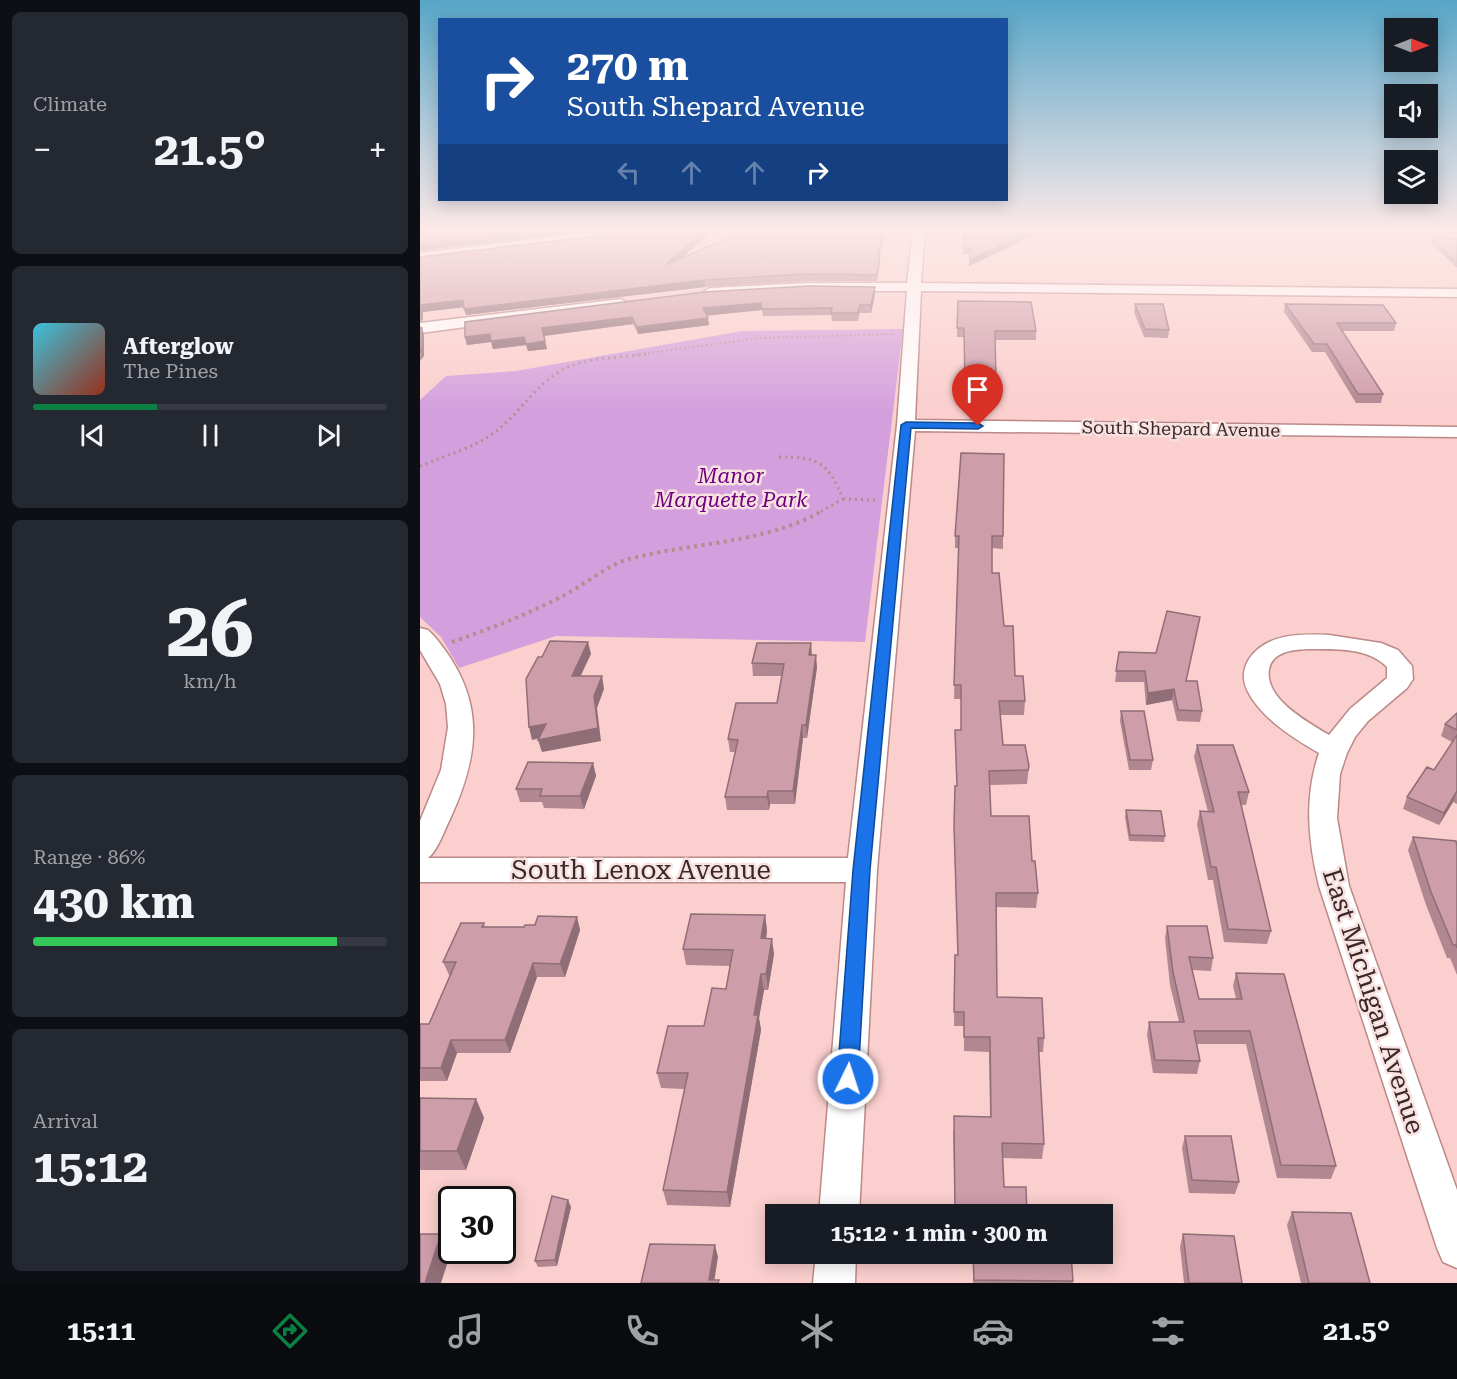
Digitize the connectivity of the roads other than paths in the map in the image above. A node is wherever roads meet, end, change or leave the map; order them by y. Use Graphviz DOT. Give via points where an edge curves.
graph roads {
  1 [pos="745,291"];
  2 [pos="914,291"];
  3 [pos="1292,291"];
  4 [pos="1457,293"];
  5 [pos="694,294"];
  6 [pos="635,301"];
  7 [pos="420,327"];
  8 [pos="906,425"];
  9 [pos="1457,432"];
  10 [pos="420,635"];
  11 [pos="1334,750"];
  12 [pos="420,850"];
  13 [pos="420,870"];
  14 [pos="861,870"];
  15 [pos="840,1204"];
  16 [pos="1457,1248"];
  17 [pos="835,1264"];
  18 [pos="834,1283"];
  1 -- 5 [label="street"];
  2 -- 8 [label="street"];
  3 -- 4 [label="street"];
  6 -- 7 [label="street"];
  8 -- 9 [label="street, South Shepard Avenue"];
  8 -- 14 [label="street"];
  10 -- 12 [label="street" via="453,684 459,711 459,740 456,768 447,795"];
  11 -- 11 [label="street, East Michigan Avenue" via="1351,723 1401,678 1399,665 1380,650 1364,645 1278,645 1263,655 1256,669 1258,684 1289,722"];
  11 -- 16 [label="street, East Michigan Avenue" via="1327,767 1323,807 1326,855"];
  13 -- 14 [label="street, South Lenox Avenue"];
  14 -- 15 [label="street"];
  17 -- 18 [label="street"];
}
